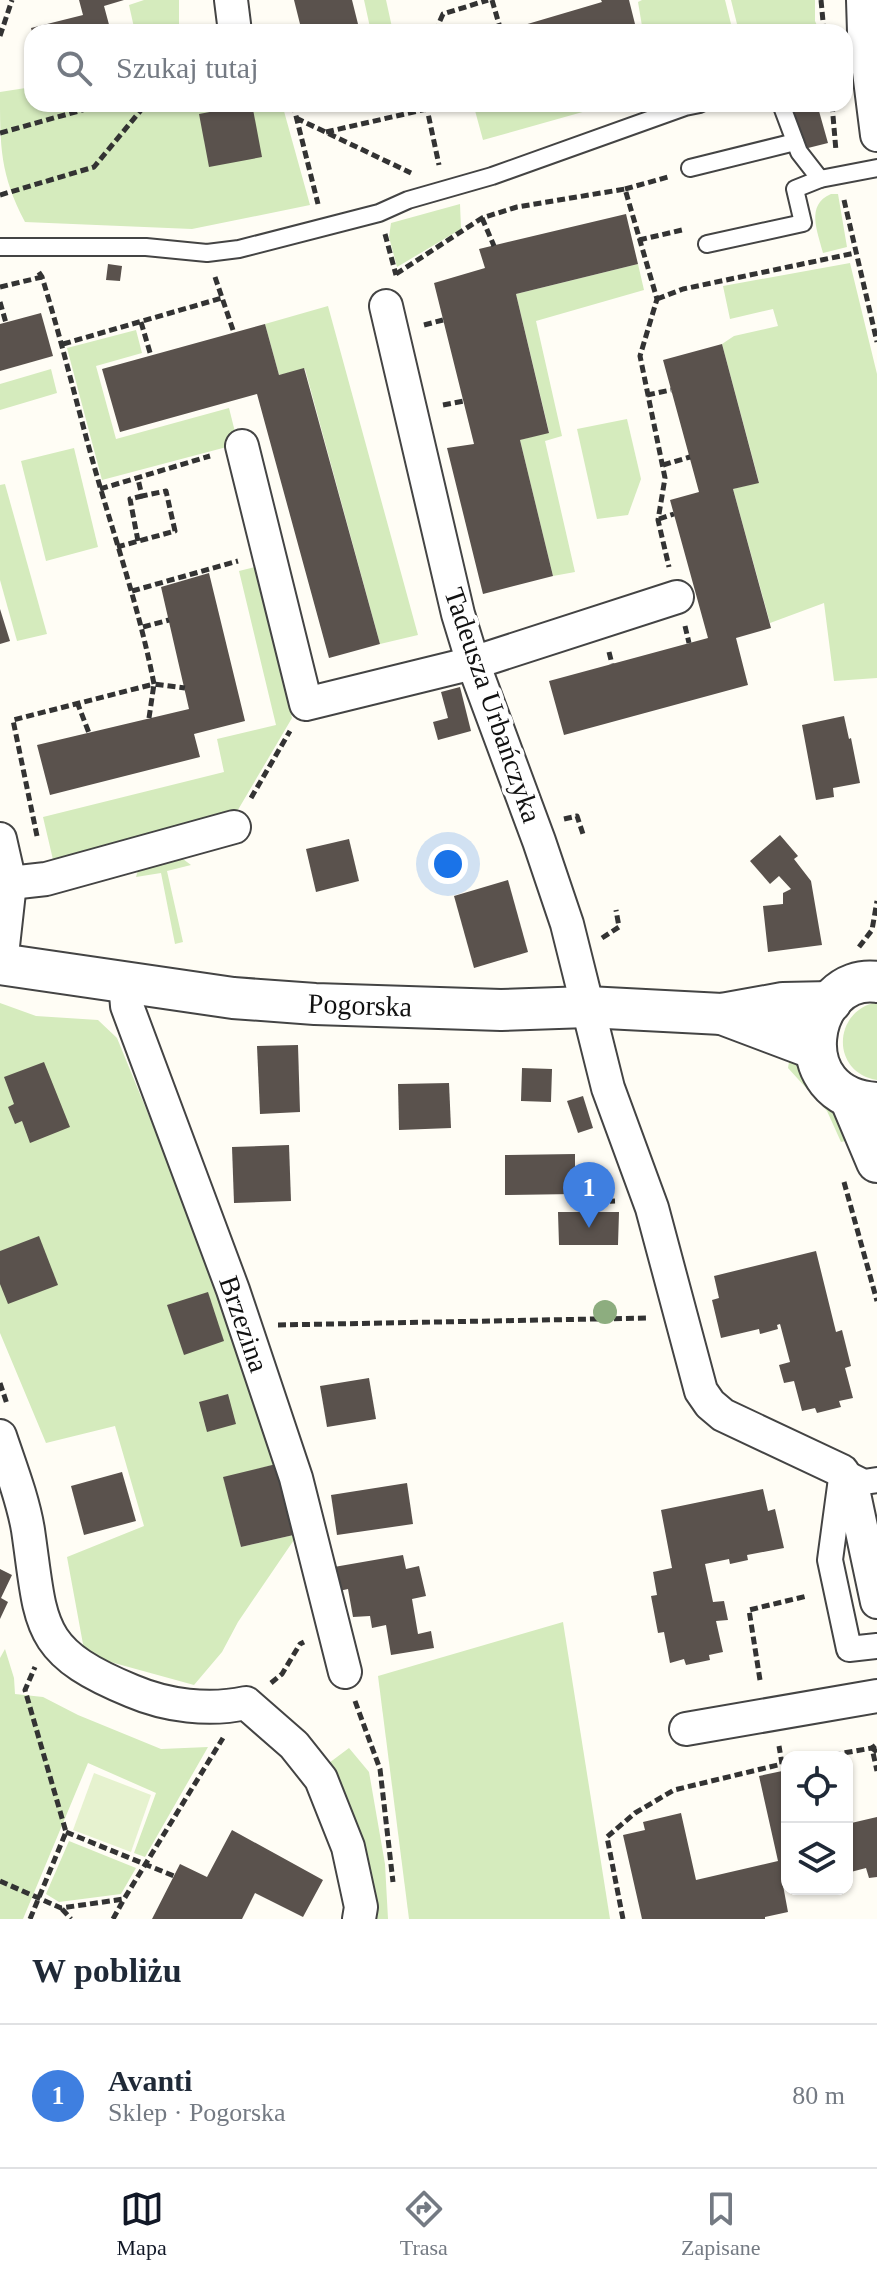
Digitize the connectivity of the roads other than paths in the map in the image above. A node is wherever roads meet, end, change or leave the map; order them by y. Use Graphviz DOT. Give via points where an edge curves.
graph roads {
  1 [pos="231,0"];
  2 [pos="863,0"];
  3 [pos="234,24"];
  4 [pos="671,112"];
  5 [pos="784,112"];
  6 [pos="877,135"];
  7 [pos="795,142"];
  8 [pos="690,168"];
  9 [pos="877,168"];
  10 [pos="820,179"];
  11 [pos="707,244"];
  12 [pos="0,247"];
  13 [pos="386,306"];
  14 [pos="242,446"];
  15 [pos="677,597"];
  16 [pos="473,663"];
  17 [pos="234,827"];
  18 [pos="0,839"];
  19 [pos="10,883"];
  20 [pos="0,964"];
  21 [pos="874,964"];
  22 [pos="125,982"];
  23 [pos="831,1002"];
  24 [pos="587,1007"];
  25 [pos="722,1014"];
  26 [pos="815,1049"];
  27 [pos="863,1100"];
  28 [pos="859,1169"];
  29 [pos="0,1436"];
  30 [pos="842,1471"];
  31 [pos="877,1480"];
  32 [pos="877,1602"];
  33 [pos="877,1646"];
  34 [pos="345,1672"];
  35 [pos="877,1696"];
  36 [pos="686,1729"];
  37 [pos="359,1919"];
  1 -- 3 [label="street"];
  2 -- 6 [label="street"];
  4 -- 12 [label="lane" via="379,213 239,249 207,253 146,247"];
  5 -- 7 [label="lane"];
  7 -- 8 [label="lane"];
  7 -- 10 [label="lane"];
  9 -- 10 [label="lane"];
  10 -- 11 [label="lane" via="795,189 803,223"];
  13 -- 16 [label="street, Tadeusza Urbańczyka"];
  14 -- 16 [label="street" via="306,704"];
  15 -- 16 [label="street"];
  16 -- 24 [label="street, Tadeusza Urbańczyka" via="567,924"];
  17 -- 19 [label="street" via="46,879"];
  18 -- 19 [label="street"];
  19 -- 20 [label="street"];
  20 -- 22 [label="street, Pogorska"];
  21 -- 23 [label="street"];
  22 -- 24 [label="street, Pogorska" via="315,1004"];
  22 -- 34 [label="street, Brzezina" via="127,1006 296,1478"];
  23 -- 25 [label="street, Pogorska" via="783,1003"];
  23 -- 26 [label="street" via="816,1029"];
  24 -- 25 [label="street, Pogorska"];
  24 -- 30 [label="street, Tadeusza Urbańczyka" via="608,1088 652,1208 701,1391 710,1404 743,1427"];
  25 -- 26 [label="street, Pogorska"];
  26 -- 27 [label="street" via="826,1077"];
  27 -- 28 [label="street"];
  29 -- 37 [label="street" via="28,1528 40,1615 61,1652 96,1676 152,1699 220,1709 246,1703 294,1745 321,1779 348,1847"];
  30 -- 31 [label="street" via="864,1482"];
  30 -- 32 [label="street" via="853,1489"];
  30 -- 33 [label="street" via="830,1560 849,1649"];
  35 -- 36 [label="street"];
}
